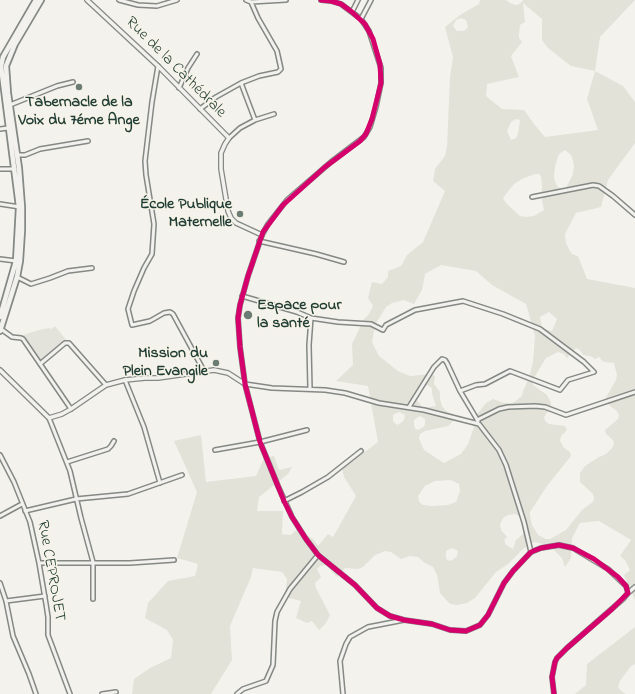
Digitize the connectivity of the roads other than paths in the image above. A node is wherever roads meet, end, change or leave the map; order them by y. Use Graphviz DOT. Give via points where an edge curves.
graph roads {
  1 [pos="36,0"];
  2 [pos="41,0"];
  3 [pos="87,0"];
  4 [pos="119,0"];
  5 [pos="178,0"];
  6 [pos="246,0"];
  7 [pos="286,0"];
  8 [pos="321,0"];
  9 [pos="358,0"];
  10 [pos="371,0"];
  11 [pos="252,2"];
  12 [pos="352,12"];
  13 [pos="360,19"];
  14 [pos="197,54"];
  15 [pos="158,66"];
  16 [pos="6,68"];
  17 [pos="0,71"];
  18 [pos="73,82"];
  19 [pos="241,83"];
  20 [pos="179,88"];
  21 [pos="10,105"];
  22 [pos="200,109"];
  23 [pos="274,114"];
  24 [pos="255,120"];
  25 [pos="8,128"];
  26 [pos="0,129"];
  27 [pos="229,138"];
  28 [pos="88,141"];
  29 [pos="17,155"];
  30 [pos="0,169"];
  31 [pos="15,169"];
  32 [pos="532,197"];
  33 [pos="0,204"];
  34 [pos="20,207"];
  35 [pos="635,216"];
  36 [pos="262,235"];
  37 [pos="259,241"];
  38 [pos="0,259"];
  39 [pos="18,261"];
  40 [pos="344,262"];
  41 [pos="92,268"];
  42 [pos="17,277"];
  43 [pos="242,296"];
  44 [pos="2,314"];
  45 [pos="311,318"];
  46 [pos="0,330"];
  47 [pos="40,364"];
  48 [pos="0,370"];
  49 [pos="204,371"];
  50 [pos="125,380"];
  51 [pos="245,384"];
  52 [pos="106,385"];
  53 [pos="310,389"];
  54 [pos="460,391"];
  55 [pos="635,392"];
  56 [pos="409,407"];
  57 [pos="71,410"];
  58 [pos="49,418"];
  59 [pos="477,420"];
  60 [pos="479,424"];
  61 [pos="307,430"];
  62 [pos="114,441"];
  63 [pos="260,442"];
  64 [pos="215,450"];
  65 [pos="361,451"];
  66 [pos="0,455"];
  67 [pos="67,462"];
  68 [pos="182,475"];
  69 [pos="160,483"];
  70 [pos="76,499"];
  71 [pos="284,501"];
  72 [pos="22,504"];
  73 [pos="26,511"];
  74 [pos="0,516"];
  75 [pos="531,552"];
  76 [pos="318,555"];
  77 [pos="174,560"];
  78 [pos="93,562"];
  79 [pos="39,563"];
  80 [pos="0,583"];
  81 [pos="635,587"];
  82 [pos="628,593"];
  83 [pos="45,596"];
  84 [pos="93,600"];
  85 [pos="6,601"];
  86 [pos="404,620"];
  87 [pos="116,692"];
  88 [pos="36,694"];
  89 [pos="70,694"];
  90 [pos="102,694"];
  91 [pos="237,694"];
  92 [pos="343,694"];
  93 [pos="554,694"];
  1 -- 17 [label="main road" via="3,56"];
  2 -- 16 [label="main road" via="8,58"];
  3 -- 15 [label="street, Rue de la Cathédrale"];
  4 -- 5 [label="street" via="157,6"];
  6 -- 11 [label="street"];
  7 -- 11 [label="street"];
  8 -- 12 [label="street" via="331,0"];
  9 -- 12 [label="street"];
  10 -- 13 [label="street"];
  11 -- 19 [label="street" via="275,47 281,67 278,72"];
  12 -- 13 [label="street"];
  13 -- 36 [label="street" via="369,31 382,68 381,83 370,127 360,141 287,200"];
  14 -- 20 [label="street"];
  15 -- 20 [label="street, Rue de la Cathédrale"];
  15 -- 49 [label="street" via="146,162 154,224 152,254 128,310 132,326 150,321 164,313 173,314"];
  16 -- 17 [label="street"];
  16 -- 21 [label="main road"];
  17 -- 25 [label="main road"];
  18 -- 21 [label="street"];
  19 -- 22 [label="street"];
  19 -- 24 [label="street"];
  20 -- 22 [label="street, Rue de la Cathédrale"];
  21 -- 29 [label="main road"];
  22 -- 27 [label="street, Rue de la Cathédrale"];
  23 -- 24 [label="street"];
  24 -- 27 [label="street"];
  25 -- 26 [label="street"];
  25 -- 31 [label="main road"];
  27 -- 36 [label="street" via="221,153 228,211 236,223"];
  28 -- 29 [label="street"];
  29 -- 34 [label="main road"];
  30 -- 31 [label="street"];
  31 -- 34 [label="main road"];
  32 -- 35 [label="street" via="599,186"];
  33 -- 34 [label="street"];
  34 -- 39 [label="main road" via="22,230"];
  36 -- 37 [label="street"];
  37 -- 40 [label="street"];
  37 -- 43 [label="street"];
  38 -- 39 [label="street"];
  39 -- 42 [label="main road"];
  39 -- 44 [label="main road"];
  41 -- 42 [label="street" via="68,271 30,284"];
  42 -- 44 [label="main road"];
  43 -- 45 [label="street"];
  43 -- 51 [label="street" via="238,318"];
  44 -- 46 [label="main road"];
  45 -- 53 [label="street"];
  45 -- 54 [label="street" via="371,324 383,330 415,310 463,301 540,330 594,372 568,380 560,390 510,370 485,384"];
  46 -- 47 [label="street" via="12,337 23,339"];
  47 -- 52 [label="street" via="69,342"];
  47 -- 57 [label="street"];
  48 -- 58 [label="street"];
  49 -- 50 [label="street"];
  49 -- 51 [label="street" via="223,371"];
  50 -- 52 [label="street"];
  50 -- 69 [label="street" via="144,427"];
  51 -- 53 [label="street"];
  51 -- 63 [label="street"];
  52 -- 57 [label="street"];
  53 -- 56 [label="street" via="345,393 379,403"];
  54 -- 56 [label="street" via="447,362 442,359 438,361"];
  54 -- 59 [label="street"];
  55 -- 59 [label="street" via="566,415 535,406 503,408"];
  56 -- 60 [label="street"];
  57 -- 58 [label="street"];
  58 -- 67 [label="street"];
  59 -- 60 [label="street"];
  60 -- 75 [label="street" via="499,450 506,465"];
  61 -- 63 [label="street"];
  62 -- 67 [label="street" via="108,449"];
  63 -- 64 [label="street"];
  63 -- 71 [label="street"];
  65 -- 71 [label="street" via="328,477"];
  66 -- 72 [label="street, Rue CEPROJET"];
  67 -- 70 [label="street"];
  68 -- 69 [label="street"];
  69 -- 70 [label="street" via="128,494"];
  70 -- 73 [label="street"];
  70 -- 78 [label="street"];
  71 -- 76 [label="street"];
  72 -- 73 [label="street, Rue CEPROJET"];
  72 -- 74 [label="street"];
  73 -- 79 [label="street, Rue CEPROJET"];
  75 -- 82 [label="street" via="559,545 573,548 608,569 626,586"];
  75 -- 86 [label="street" via="504,583 480,625 466,631 450,630 432,624"];
  76 -- 86 [label="street" via="355,585 377,608 390,616"];
  76 -- 91 [label="street" via="290,589 277,612 273,665 266,681 243,689"];
  77 -- 78 [label="street"];
  78 -- 79 [label="street"];
  78 -- 84 [label="street"];
  79 -- 83 [label="street, Rue CEPROJET"];
  80 -- 85 [label="street"];
  81 -- 82 [label="street"];
  82 -- 93 [label="street" via="557,658 552,677"];
  83 -- 85 [label="street"];
  83 -- 89 [label="street, Rue CEPROJET" via="48,636"];
  85 -- 88 [label="street" via="13,636"];
  86 -- 92 [label="street" via="368,627 350,638 340,661"];
  87 -- 90 [label="street"];
}
